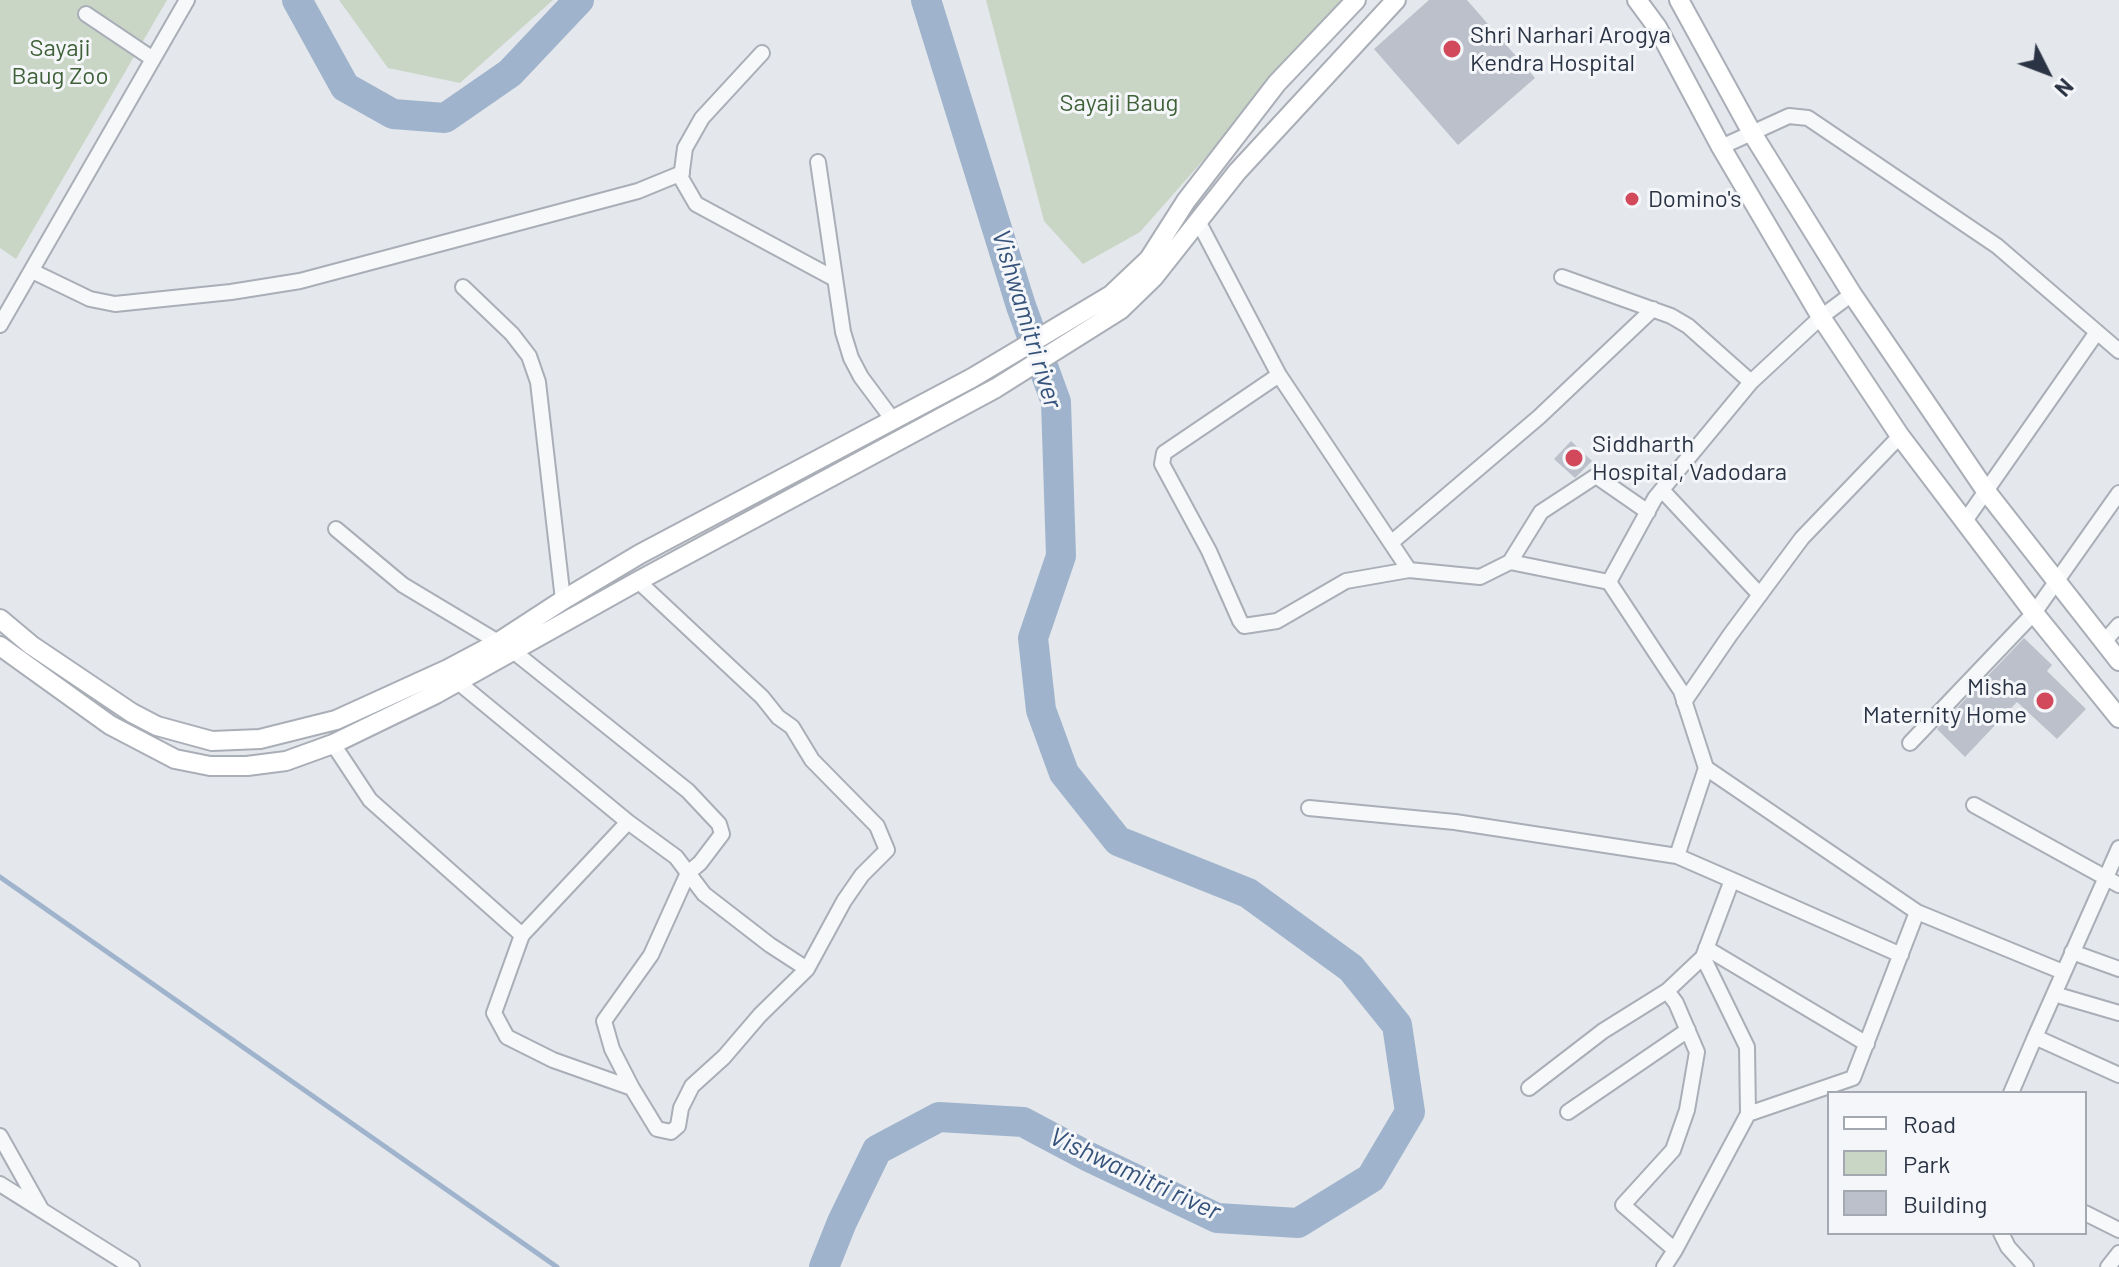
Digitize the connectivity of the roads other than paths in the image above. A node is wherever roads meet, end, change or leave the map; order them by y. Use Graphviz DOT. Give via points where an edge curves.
graph roads {
  1 [pos="187,0"];
  2 [pos="1356,0"];
  3 [pos="1396,0"];
  4 [pos="1637,0"];
  5 [pos="1679,0"];
  6 [pos="86,14"];
  7 [pos="762,53"];
  8 [pos="153,59"];
  9 [pos="1752,133"];
  10 [pos="1721,147"];
  11 [pos="818,162"];
  12 [pos="682,173"];
  13 [pos="1198,221"];
  14 [pos="32,271"];
  15 [pos="1562,277"];
  16 [pos="835,279"];
  17 [pos="463,287"];
  18 [pos="1852,294"];
  19 [pos="1115,302"];
  20 [pos="1653,309"];
  21 [pos="1821,317"];
  22 [pos="0,325"];
  23 [pos="2097,332"];
  24 [pos="2119,351"];
  25 [pos="1279,375"];
  26 [pos="1751,382"];
  27 [pos="893,420"];
  28 [pos="1900,436"];
  29 [pos="1662,490"];
  30 [pos="1986,491"];
  31 [pos="2119,493"];
  32 [pos="1648,512"];
  33 [pos="1965,521"];
  34 [pos="336,529"];
  35 [pos="1392,542"];
  36 [pos="1510,562"];
  37 [pos="1409,570"];
  38 [pos="638,581"];
  39 [pos="1609,582"];
  40 [pos="2056,582"];
  41 [pos="1760,595"];
  42 [pos="563,600"];
  43 [pos="2034,613"];
  44 [pos="0,619"];
  45 [pos="2119,625"];
  46 [pos="2104,642"];
  47 [pos="0,646"];
  48 [pos="505,647"];
  49 [pos="2119,661"];
  50 [pos="458,682"];
  51 [pos="1684,702"];
  52 [pos="2119,718"];
  53 [pos="1910,743"];
  54 [pos="333,744"];
  55 [pos="1706,768"];
  56 [pos="1974,805"];
  57 [pos="1309,808"];
  58 [pos="628,822"];
  59 [pos="2119,848"];
  60 [pos="1677,856"];
  61 [pos="688,873"];
  62 [pos="1732,880"];
  63 [pos="2113,882"];
  64 [pos="1917,912"];
  65 [pos="522,935"];
  66 [pos="1705,952"];
  67 [pos="2072,952"];
  68 [pos="1901,955"];
  69 [pos="807,969"];
  70 [pos="2119,969"];
  71 [pos="2063,972"];
  72 [pos="1667,991"];
  73 [pos="2054,994"];
  74 [pos="2119,1013"];
  75 [pos="1688,1030"];
  76 [pos="2035,1037"];
  77 [pos="1867,1044"];
  78 [pos="2119,1075"];
  79 [pos="632,1088"];
  80 [pos="1529,1088"];
  81 [pos="1835,1090"];
  82 [pos="2012,1091"];
  83 [pos="1827,1092"];
  84 [pos="1568,1112"];
  85 [pos="1748,1114"];
  86 [pos="0,1136"];
  87 [pos="0,1184"];
  88 [pos="43,1212"];
  89 [pos="2087,1214"];
  90 [pos="2119,1230"];
  91 [pos="2002,1235"];
  92 [pos="1675,1250"];
  93 [pos="2119,1253"];
  94 [pos="132,1267"];
  95 [pos="1664,1267"];
  96 [pos="2026,1267"];
  97 [pos="2108,1267"];
  1 -- 8 [label="street"];
  2 -- 19 [label="street" via="1277,83"];
  3 -- 13 [label="street"];
  4 -- 10 [label="street"];
  5 -- 9 [label="street"];
  6 -- 8 [label="street"];
  7 -- 12 [label="street" via="702,118 685,148"];
  8 -- 14 [label="street"];
  9 -- 10 [label="street"];
  9 -- 18 [label="street"];
  9 -- 23 [label="street" via="1789,116 1808,118 1997,246"];
  10 -- 21 [label="street"];
  11 -- 16 [label="street"];
  12 -- 14 [label="street" via="638,191 300,281 231,292 115,304 90,299"];
  12 -- 16 [label="street" via="696,204"];
  13 -- 19 [label="street" via="1154,277"];
  13 -- 25 [label="street"];
  14 -- 22 [label="street"];
  15 -- 20 [label="street"];
  16 -- 27 [label="street" via="851,358"];
  17 -- 42 [label="street" via="512,334 529,356 538,382"];
  18 -- 21 [label="street"];
  18 -- 30 [label="street"];
  19 -- 27 [label="street"];
  19 -- 38 [label="street" via="996,388"];
  20 -- 26 [label="street" via="1688,326"];
  20 -- 35 [label="street" via="1539,417"];
  21 -- 26 [label="street"];
  21 -- 28 [label="street"];
  23 -- 24 [label="street"];
  23 -- 30 [label="street"];
  25 -- 35 [label="street"];
  25 -- 37 [label="street" via="1164,453 1162,464 1240,621 1244,626 1277,621 1346,581"];
  26 -- 29 [label="street"];
  27 -- 42 [label="street"];
  28 -- 33 [label="street"];
  28 -- 41 [label="street" via="1802,538"];
  29 -- 32 [label="street"];
  29 -- 41 [label="street"];
  30 -- 33 [label="street"];
  30 -- 40 [label="street"];
  31 -- 40 [label="street"];
  32 -- 36 [label="street" via="1596,476 1541,512"];
  32 -- 39 [label="street"];
  33 -- 43 [label="street"];
  34 -- 48 [label="street" via="403,585"];
  35 -- 37 [label="street"];
  36 -- 37 [label="street" via="1480,577"];
  36 -- 39 [label="street"];
  38 -- 48 [label="street"];
  38 -- 69 [label="street" via="792,727 812,760 877,826 887,850 844,901"];
  39 -- 51 [label="street"];
  40 -- 43 [label="street"];
  40 -- 46 [label="street"];
  41 -- 51 [label="street"];
  42 -- 48 [label="street"];
  43 -- 52 [label="street"];
  43 -- 53 [label="street"];
  44 -- 48 [label="street" via="132,713 157,726 212,741 272,737 336,720"];
  45 -- 46 [label="street"];
  46 -- 49 [label="street"];
  47 -- 54 [label="street" via="110,725 175,759 247,766 286,761"];
  48 -- 50 [label="street"];
  48 -- 61 [label="street" via="688,791 719,824 722,834"];
  50 -- 54 [label="street"];
  50 -- 58 [label="street"];
  51 -- 55 [label="street"];
  54 -- 65 [label="street" via="370,800"];
  55 -- 60 [label="street"];
  55 -- 64 [label="street"];
  56 -- 63 [label="street"];
  57 -- 60 [label="street" via="1455,822"];
  58 -- 61 [label="street" via="676,857"];
  58 -- 65 [label="street"];
  59 -- 63 [label="street"];
  60 -- 62 [label="street"];
  61 -- 69 [label="street" via="704,894"];
  61 -- 79 [label="street" via="651,955 604,1021"];
  62 -- 66 [label="street"];
  62 -- 68 [label="street"];
  63 -- 67 [label="street"];
  64 -- 68 [label="street"];
  64 -- 71 [label="street"];
  65 -- 79 [label="street" via="494,1013 507,1037"];
  66 -- 72 [label="street"];
  66 -- 77 [label="street"];
  66 -- 85 [label="street" via="1747,1047"];
  67 -- 70 [label="street"];
  67 -- 71 [label="street"];
  68 -- 77 [label="street"];
  69 -- 79 [label="street" via="692,1086 671,1132 657,1129"];
  71 -- 73 [label="street"];
  72 -- 75 [label="street"];
  72 -- 80 [label="street" via="1603,1031"];
  73 -- 74 [label="street"];
  73 -- 76 [label="street"];
  75 -- 84 [label="street"];
  75 -- 92 [label="street" via="1697,1052 1687,1110 1673,1150 1623,1205"];
  76 -- 78 [label="street"];
  76 -- 82 [label="street"];
  77 -- 81 [label="street" via="1853,1078"];
  83 -- 85 [label="street"];
  85 -- 92 [label="street"];
  86 -- 88 [label="street"];
  87 -- 88 [label="street"];
  88 -- 94 [label="street"];
  89 -- 90 [label="street"];
  91 -- 96 [label="street"];
  92 -- 95 [label="street"];
  93 -- 97 [label="street"];
}
